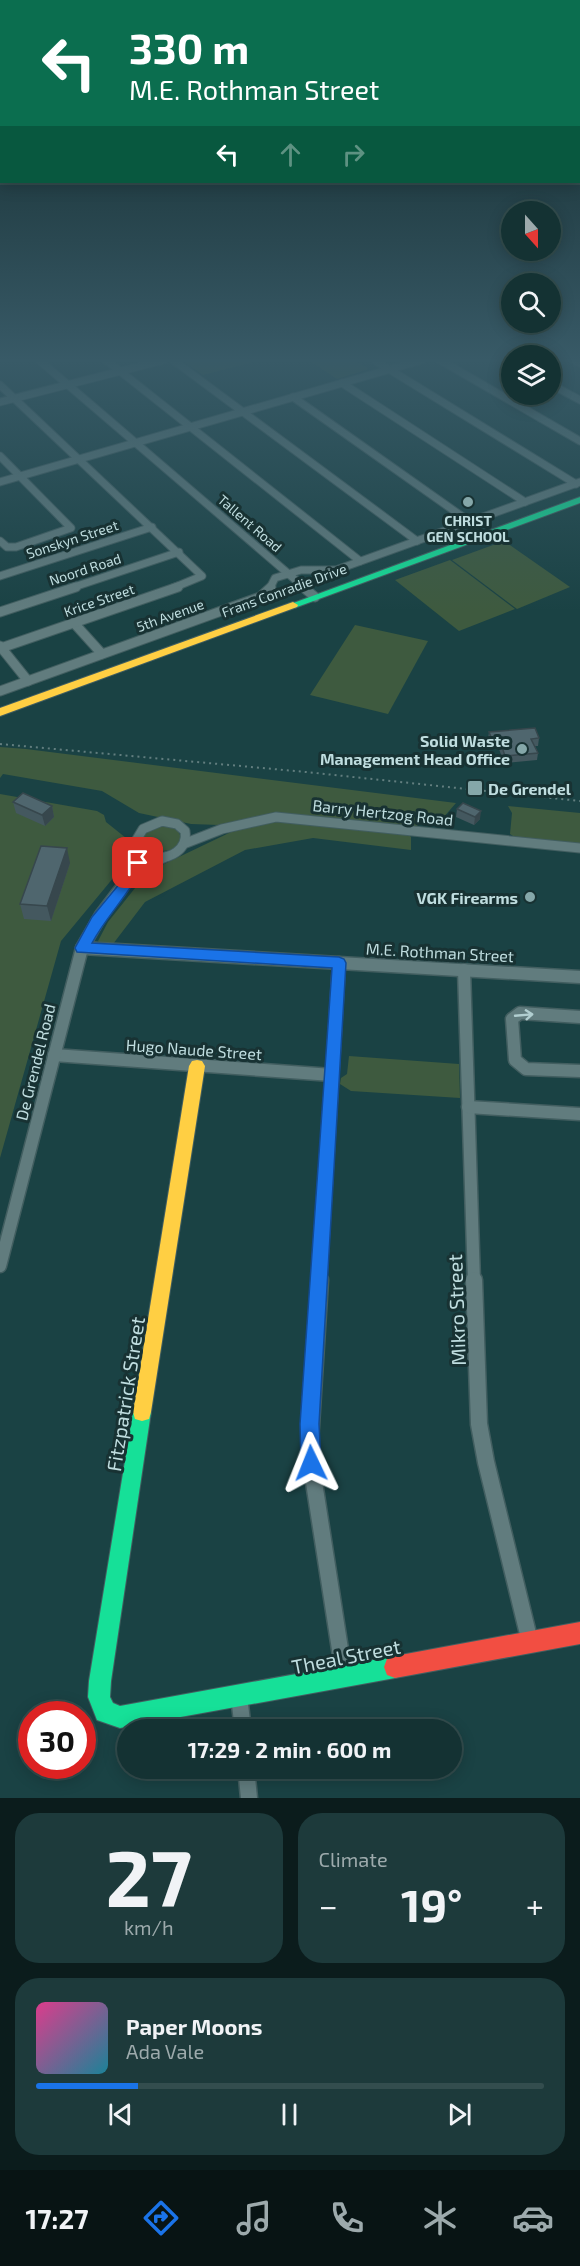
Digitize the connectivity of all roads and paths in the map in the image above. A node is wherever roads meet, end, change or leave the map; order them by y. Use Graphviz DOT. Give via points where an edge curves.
graph roads {
  1 [pos="63,444"];
  2 [pos="130,444"];
  3 [pos="138,444"];
  4 [pos="213,444"];
  5 [pos="286,444"];
  6 [pos="359,444"];
  7 [pos="436,444"];
  8 [pos="511,444"];
  9 [pos="0,456"];
  10 [pos="79,459"];
  11 [pos="20,476"];
  12 [pos="0,482"];
  13 [pos="579,486"];
  14 [pos="580,500"];
  15 [pos="525,502"];
  16 [pos="470,522"];
  17 [pos="152,527"];
  18 [pos="0,541"];
  19 [pos="417,541"];
  20 [pos="179,552"];
  21 [pos="360,561"];
  22 [pos="288,574"];
  23 [pos="0,576"];
  24 [pos="310,593"];
  25 [pos="0,612"];
  26 [pos="74,623"];
  27 [pos="1,647"];
  28 [pos="102,654"];
  29 [pos="28,681"];
  30 [pos="0,691"];
  31 [pos="0,702"];
  32 [pos="0,712"];
  33 [pos="186,843"];
  34 [pos="580,848"];
  35 [pos="139,849"];
  36 [pos="168,856"];
  37 [pos="130,880"];
  38 [pos="82,948"];
  39 [pos="339,963"];
  40 [pos="464,970"];
  41 [pos="580,977"];
  42 [pos="580,1017"];
  43 [pos="54,1055"];
  44 [pos="197,1066"];
  45 [pos="580,1071"];
  46 [pos="332,1075"];
  47 [pos="468,1107"];
  48 [pos="580,1114"];
  49 [pos="0,1266"];
  50 [pos="580,1633"];
  51 [pos="530,1642"];
  52 [pos="344,1675"];
  53 [pos="239,1696"];
  54 [pos="120,1717"];
  55 [pos="242,1719"];
  56 [pos="247,1779"];
  57 [pos="249,1798"];
  1 -- 10 [label="street"];
  2 -- 10 [label="street"];
  3 -- 22 [label="street, Tallent Road"];
  4 -- 21 [label="street"];
  5 -- 19 [label="street"];
  6 -- 16 [label="street"];
  7 -- 15 [label="street"];
  8 -- 13 [label="street"];
  9 -- 11 [label="street"];
  10 -- 11 [label="street"];
  10 -- 17 [label="street"];
  11 -- 12 [label="street"];
  11 -- 18 [label="street" via="71,528 9,548"];
  13 -- 15 [label="street"];
  13 -- 24 [label="main road, Frans Conradie Drive"];
  14 -- 24 [label="main road, Frans Conradie Drive"];
  15 -- 16 [label="street"];
  16 -- 19 [label="street"];
  17 -- 20 [label="street"];
  17 -- 23 [label="street, Sonskyn Street"];
  19 -- 21 [label="street"];
  20 -- 25 [label="street, Noord Road"];
  20 -- 26 [label="street, Krice Street" via="201,577"];
  21 -- 22 [label="street" via="332,571 305,569"];
  22 -- 24 [label="street, Tallent Road"];
  22 -- 28 [label="street, 5th Avenue" via="273,580 262,596"];
  24 -- 31 [label="main road, Frans Conradie Drive"];
  24 -- 32 [label="main road, Frans Conradie Drive"];
  26 -- 27 [label="street, Krice Street"];
  26 -- 28 [label="street"];
  27 -- 29 [label="street"];
  28 -- 29 [label="street, 5th Avenue"];
  29 -- 30 [label="street, 5th Avenue"];
  33 -- 34 [label="street, Barry Hertzog Road" via="233,826 276,817"];
  33 -- 35 [label="street" via="183,828 162,821 142,830 137,839"];
  33 -- 36 [label="street"];
  35 -- 36 [label="street" via="151,856"];
  35 -- 37 [label="street, De Grendel Road"];
  36 -- 37 [label="street, De Grendel Road" via="146,866"];
  37 -- 38 [label="street, De Grendel Road" via="97,921"];
  38 -- 39 [label="street, M.E. Rothman Street"];
  38 -- 43 [label="street, De Grendel Road"];
  39 -- 40 [label="street, M.E. Rothman Street"];
  39 -- 46 [label="street"];
  40 -- 41 [label="street, M.E. Rothman Street"];
  40 -- 47 [label="street, Mikro Street"];
  45 -- 42 [label="street, one-way" via="520,1066 515,1060 512,1019 520,1013"];
  43 -- 44 [label="street, Hugo Naude Street"];
  43 -- 49 [label="street, De Grendel Road"];
  44 -- 46 [label="street, Hugo Naude Street"];
  44 -- 54 [label="main road, Fitzpatrick Street" via="100,1681 99,1697 105,1712"];
  46 -- 52 [label="street" via="310,1442"];
  47 -- 48 [label="street"];
  47 -- 51 [label="street, Mikro Street" via="481,1443"];
  50 -- 51 [label="main road, Theal Street"];
  51 -- 52 [label="main road, Theal Street"];
  52 -- 53 [label="main road, Theal Street"];
  53 -- 54 [label="main road, Theal Street"];
  53 -- 55 [label="street"];
  56 -- 57 [label="street"];
}
